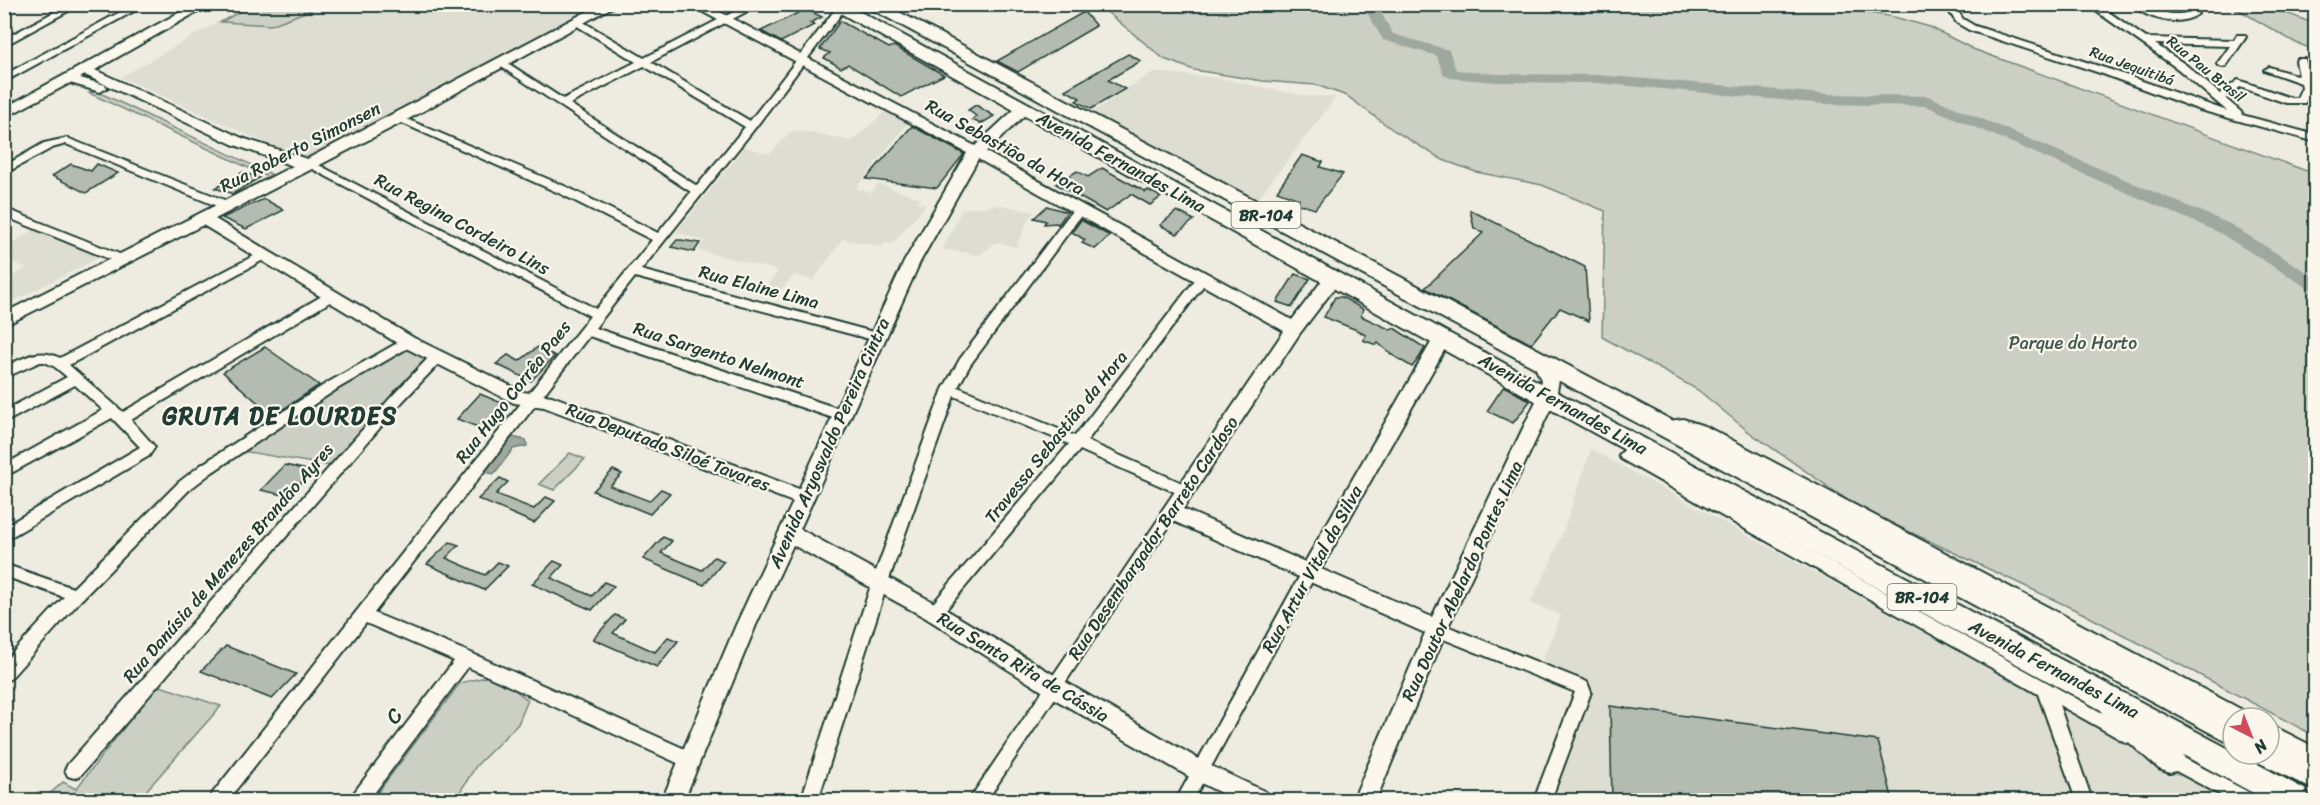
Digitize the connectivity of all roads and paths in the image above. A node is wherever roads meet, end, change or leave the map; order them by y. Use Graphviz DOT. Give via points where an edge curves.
graph roads {
  1 [pos="77,4"];
  2 [pos="143,4"];
  3 [pos="205,4"];
  4 [pos="612,4"];
  5 [pos="694,4"];
  6 [pos="757,4"];
  7 [pos="870,4"];
  8 [pos="1948,4"];
  9 [pos="2090,4"];
  10 [pos="2135,4"];
  11 [pos="836,7"];
  12 [pos="2185,7"];
  13 [pos="724,21"];
  14 [pos="577,22"];
  15 [pos="2145,40"];
  16 [pos="2202,42"];
  17 [pos="4,43"];
  18 [pos="2229,54"];
  19 [pos="2301,61"];
  20 [pos="642,62"];
  21 [pos="800,62"];
  22 [pos="502,64"];
  23 [pos="2222,64"];
  24 [pos="85,70"];
  25 [pos="2269,70"];
  26 [pos="4,79"];
  27 [pos="70,79"];
  28 [pos="2307,82"];
  29 [pos="2219,100"];
  30 [pos="564,103"];
  31 [pos="1023,109"];
  32 [pos="4,114"];
  33 [pos="2242,118"];
  34 [pos="398,119"];
  35 [pos="751,126"];
  36 [pos="2316,139"];
  37 [pos="976,152"];
  38 [pos="309,164"];
  39 [pos="4,171"];
  40 [pos="280,179"];
  41 [pos="697,191"];
  42 [pos="228,206"];
  43 [pos="1079,210"];
  44 [pos="4,212"];
  45 [pos="204,219"];
  46 [pos="660,238"];
  47 [pos="263,255"];
  48 [pos="123,260"];
  49 [pos="632,272"];
  50 [pos="1333,278"];
  51 [pos="1202,279"];
  52 [pos="331,296"];
  53 [pos="598,315"];
  54 [pos="4,320"];
  55 [pos="1294,329"];
  56 [pos="586,330"];
  57 [pos="877,337"];
  58 [pos="1442,338"];
  59 [pos="408,342"];
  60 [pos="437,357"];
  61 [pos="1542,362"];
  62 [pos="60,364"];
  63 [pos="4,373"];
  64 [pos="76,378"];
  65 [pos="950,389"];
  66 [pos="1547,397"];
  67 [pos="532,400"];
  68 [pos="117,415"];
  69 [pos="841,415"];
  70 [pos="4,418"];
  71 [pos="1661,427"];
  72 [pos="1077,444"];
  73 [pos="1632,450"];
  74 [pos="4,472"];
  75 [pos="1184,490"];
  76 [pos="803,498"];
  77 [pos="1171,512"];
  78 [pos="1746,524"];
  79 [pos="1789,525"];
  80 [pos="789,532"];
  81 [pos="4,535"];
  82 [pos="6,570"];
  83 [pos="1308,574"];
  84 [pos="880,582"];
  85 [pos="76,596"];
  86 [pos="2040,610"];
  87 [pos="934,613"];
  88 [pos="362,615"];
  89 [pos="1437,629"];
  90 [pos="465,658"];
  91 [pos="4,674"];
  92 [pos="2148,686"];
  93 [pos="1053,687"];
  94 [pos="2090,688"];
  95 [pos="2045,690"];
  96 [pos="2221,707"];
  97 [pos="2221,726"];
  98 [pos="2281,738"];
  99 [pos="2316,757"];
  100 [pos="2281,758"];
  101 [pos="2170,759"];
  102 [pos="690,760"];
  103 [pos="74,770"];
  104 [pos="1201,771"];
  105 [pos="2316,777"];
  106 [pos="218,801"];
  107 [pos="359,801"];
  108 [pos="673,801"];
  109 [pos="809,801"];
  110 [pos="977,801"];
  111 [pos="1184,801"];
  112 [pos="1258,801"];
  113 [pos="1365,801"];
  114 [pos="1543,801"];
  115 [pos="2084,801"];
  116 [pos="2246,801"];
  117 [pos="2295,801"];
  1 -- 17 [label="street"];
  2 -- 26 [label="street"];
  3 -- 24 [label="street"];
  4 -- 14 [label="street, Rua Roberto Simonsen"];
  5 -- 13 [label="street, Rua Sebastião da Hora"];
  6 -- 13 [label="street"];
  7 -- 61 [label="highway, Avenida Fernandes Lima / BR-104"];
  8 -- 33 [label="street, Rua Jequitibá" via="1960,21 1972,28"];
  9 -- 15 [label="street, Rua Pau Brasil"];
  10 -- 12 [label="street" via="2150,14 2170,18 2193,14"];
  11 -- 21 [label="street, Rua Hugo Corrêa Paes"];
  11 -- 31 [label="highway, Avenida Fernandes Lima / BR-104"];
  13 -- 20 [label="street"];
  13 -- 21 [label="street, Rua Sebastião da Hora"];
  14 -- 20 [label="street"];
  14 -- 22 [label="street, Rua Roberto Simonsen"];
  15 -- 16 [label="street"];
  15 -- 29 [label="street, Rua Pau Brasil"];
  16 -- 18 [label="street"];
  16 -- 18 [label="street" via="2240,39"];
  18 -- 23 [label="street"];
  19 -- 28 [label="street"];
  20 -- 30 [label="street"];
  20 -- 35 [label="street"];
  21 -- 35 [label="street, Rua Hugo Corrêa Paes"];
  21 -- 37 [label="street, Rua Sebastião da Hora"];
  22 -- 30 [label="street"];
  22 -- 34 [label="street, Rua Roberto Simonsen"];
  24 -- 27 [label="street"];
  24 -- 38 [label="street" via="237,141"];
  25 -- 28 [label="street"];
  27 -- 32 [label="street"];
  27 -- 40 [label="street" via="125,98 267,164"];
  28 -- 29 [label="street" via="2299,102 2238,83"];
  29 -- 33 [label="street, Rua Pau Brasil"];
  30 -- 41 [label="street"];
  31 -- 37 [label="street, Avenida Aryosvaldo Pereira Cintra"];
  31 -- 50 [label="highway, Avenida Fernandes Lima / BR-104"];
  33 -- 36 [label="street, Rua Jequitibá"];
  34 -- 38 [label="street, Rua Roberto Simonsen"];
  34 -- 46 [label="street" via="565,191"];
  35 -- 41 [label="street, Rua Hugo Corrêa Paes"];
  37 -- 43 [label="street, Rua Sebastião da Hora"];
  37 -- 57 [label="street, Avenida Aryosvaldo Pereira Cintra" via="912,262"];
  38 -- 40 [label="street, Rua Roberto Simonsen"];
  38 -- 53 [label="street, Rua Regina Cordeiro Lins"];
  39 -- 42 [label="street" via="48,145 67,141"];
  40 -- 42 [label="street, Rua Roberto Simonsen"];
  41 -- 46 [label="street, Rua Hugo Corrêa Paes"];
  42 -- 45 [label="street, Rua Roberto Simonsen"];
  43 -- 51 [label="street, Rua Sebastião da Hora"];
  43 -- 65 [label="street" via="965,362"];
  44 -- 48 [label="street"];
  45 -- 47 [label="street, Rua Deputado Siloé Tavares"];
  45 -- 48 [label="street, Rua Roberto Simonsen"];
  46 -- 49 [label="street, Rua Hugo Corrêa Paes"];
  47 -- 52 [label="street, Rua Deputado Siloé Tavares"];
  47 -- 62 [label="street"];
  48 -- 54 [label="street, Rua Roberto Simonsen"];
  49 -- 53 [label="street, Rua Hugo Corrêa Paes"];
  49 -- 57 [label="street, Rua Elaine Lima"];
  50 -- 55 [label="street, Rua Desembargador Barreto Cardoso"];
  50 -- 58 [label="highway, Avenida Fernandes Lima / BR-104"];
  51 -- 55 [label="street, Rua Sebastião da Hora"];
  51 -- 72 [label="street, Travessa Sebastião da Hora"];
  52 -- 59 [label="street, Rua Deputado Siloé Tavares"];
  52 -- 68 [label="street"];
  53 -- 56 [label="street, Rua Hugo Corrêa Paes"];
  55 -- 75 [label="street, Rua Desembargador Barreto Cardoso"];
  56 -- 67 [label="street, Rua Hugo Corrêa Paes"];
  56 -- 69 [label="street, Rua Sargento Nelmont"];
  57 -- 69 [label="street, Avenida Aryosvaldo Pereira Cintra"];
  58 -- 66 [label="highway, Avenida Fernandes Lima / BR-104"];
  58 -- 83 [label="street, Rua Artur Vital da Silva"];
  59 -- 60 [label="street, Rua Deputado Siloé Tavares"];
  59 -- 85 [label="street" via="332,386 206,469 158,510"];
  60 -- 67 [label="street, Rua Deputado Siloé Tavares" via="520,398"];
  60 -- 103 [label="street, Rua Danúsia de Menezes Brandão Ayres"];
  61 -- 66 [label="street, Rua Doutor Abelardo Pontes Lima" via="1550,380"];
  61 -- 71 [label="highway, Avenida Fernandes Lima / BR-104"];
  62 -- 63 [label="street" via="44,357"];
  62 -- 64 [label="street"];
  64 -- 68 [label="street"];
  64 -- 70 [label="street"];
  65 -- 72 [label="street"];
  65 -- 84 [label="street"];
  66 -- 73 [label="highway, Avenida Fernandes Lima / BR-104"];
  66 -- 89 [label="street, Rua Doutor Abelardo Pontes Lima"];
  67 -- 76 [label="street, Rua Deputado Siloé Tavares" via="546,401"];
  67 -- 88 [label="street, Rua Hugo Corrêa Paes"];
  68 -- 74 [label="street"];
  68 -- 81 [label="street" via="147,447 144,452"];
  69 -- 76 [label="street, Avenida Aryosvaldo Pereira Cintra"];
  71 -- 73 [label="highway"];
  71 -- 86 [label="street, Avenida Fernandes Lima" via="1683,424 1702,431"];
  71 -- 92 [label="highway, Avenida Fernandes Lima / BR-104"];
  72 -- 75 [label="street"];
  72 -- 87 [label="street, Travessa Sebastião da Hora"];
  73 -- 78 [label="street, Avenida Fernandes Lima"];
  73 -- 79 [label="highway, Avenida Fernandes Lima / BR-104"];
  75 -- 77 [label="street, Rua Desembargador Barreto Cardoso"];
  76 -- 80 [label="street, Avenida Aryosvaldo Pereira Cintra"];
  77 -- 83 [label="street"];
  77 -- 93 [label="street, Rua Desembargador Barreto Cardoso"];
  78 -- 79 [label="highway"];
  78 -- 95 [label="street, Avenida Fernandes Lima"];
  79 -- 94 [label="highway, Avenida Fernandes Lima / BR-104"];
  80 -- 84 [label="street, Rua Santa Rita de Cássia"];
  80 -- 102 [label="street, Avenida Aryosvaldo Pereira Cintra"];
  82 -- 85 [label="street"];
  83 -- 89 [label="street"];
  83 -- 104 [label="street, Rua Artur Vital da Silva"];
  84 -- 87 [label="street, Rua Santa Rita de Cássia"];
  84 -- 109 [label="street"];
  85 -- 91 [label="street"];
  86 -- 92 [label="highway"];
  86 -- 96 [label="street, Avenida Fernandes Lima"];
  87 -- 93 [label="street, Rua Santa Rita de Cássia"];
  88 -- 90 [label="street"];
  88 -- 106 [label="street, Rua Hugo Corrêa Paes"];
  89 -- 113 [label="street, Rua Doutor Abelardo Pontes Lima"];
  89 -- 114 [label="street" via="1567,680 1578,685 1583,693"];
  90 -- 102 [label="street"];
  90 -- 107 [label="street, C"];
  92 -- 97 [label="highway, Avenida Fernandes Lima / BR-104"];
  93 -- 104 [label="street, Rua Santa Rita de Cássia"];
  93 -- 110 [label="street, Rua Desembargador Barreto Cardoso"];
  94 -- 101 [label="highway"];
  94 -- 117 [label="highway, Avenida Fernandes Lima / BR-104"];
  95 -- 101 [label="street, Avenida Fernandes Lima"];
  95 -- 115 [label="street"];
  98 -- 99 [label="street"];
  100 -- 105 [label="highway"];
  101 -- 116 [label="street, Avenida Fernandes Lima"];
  102 -- 108 [label="street, Avenida Aryosvaldo Pereira Cintra"];
  104 -- 111 [label="street, Rua Artur Vital da Silva"];
  104 -- 112 [label="street, Rua Santa Rita de Cássia"];
}
